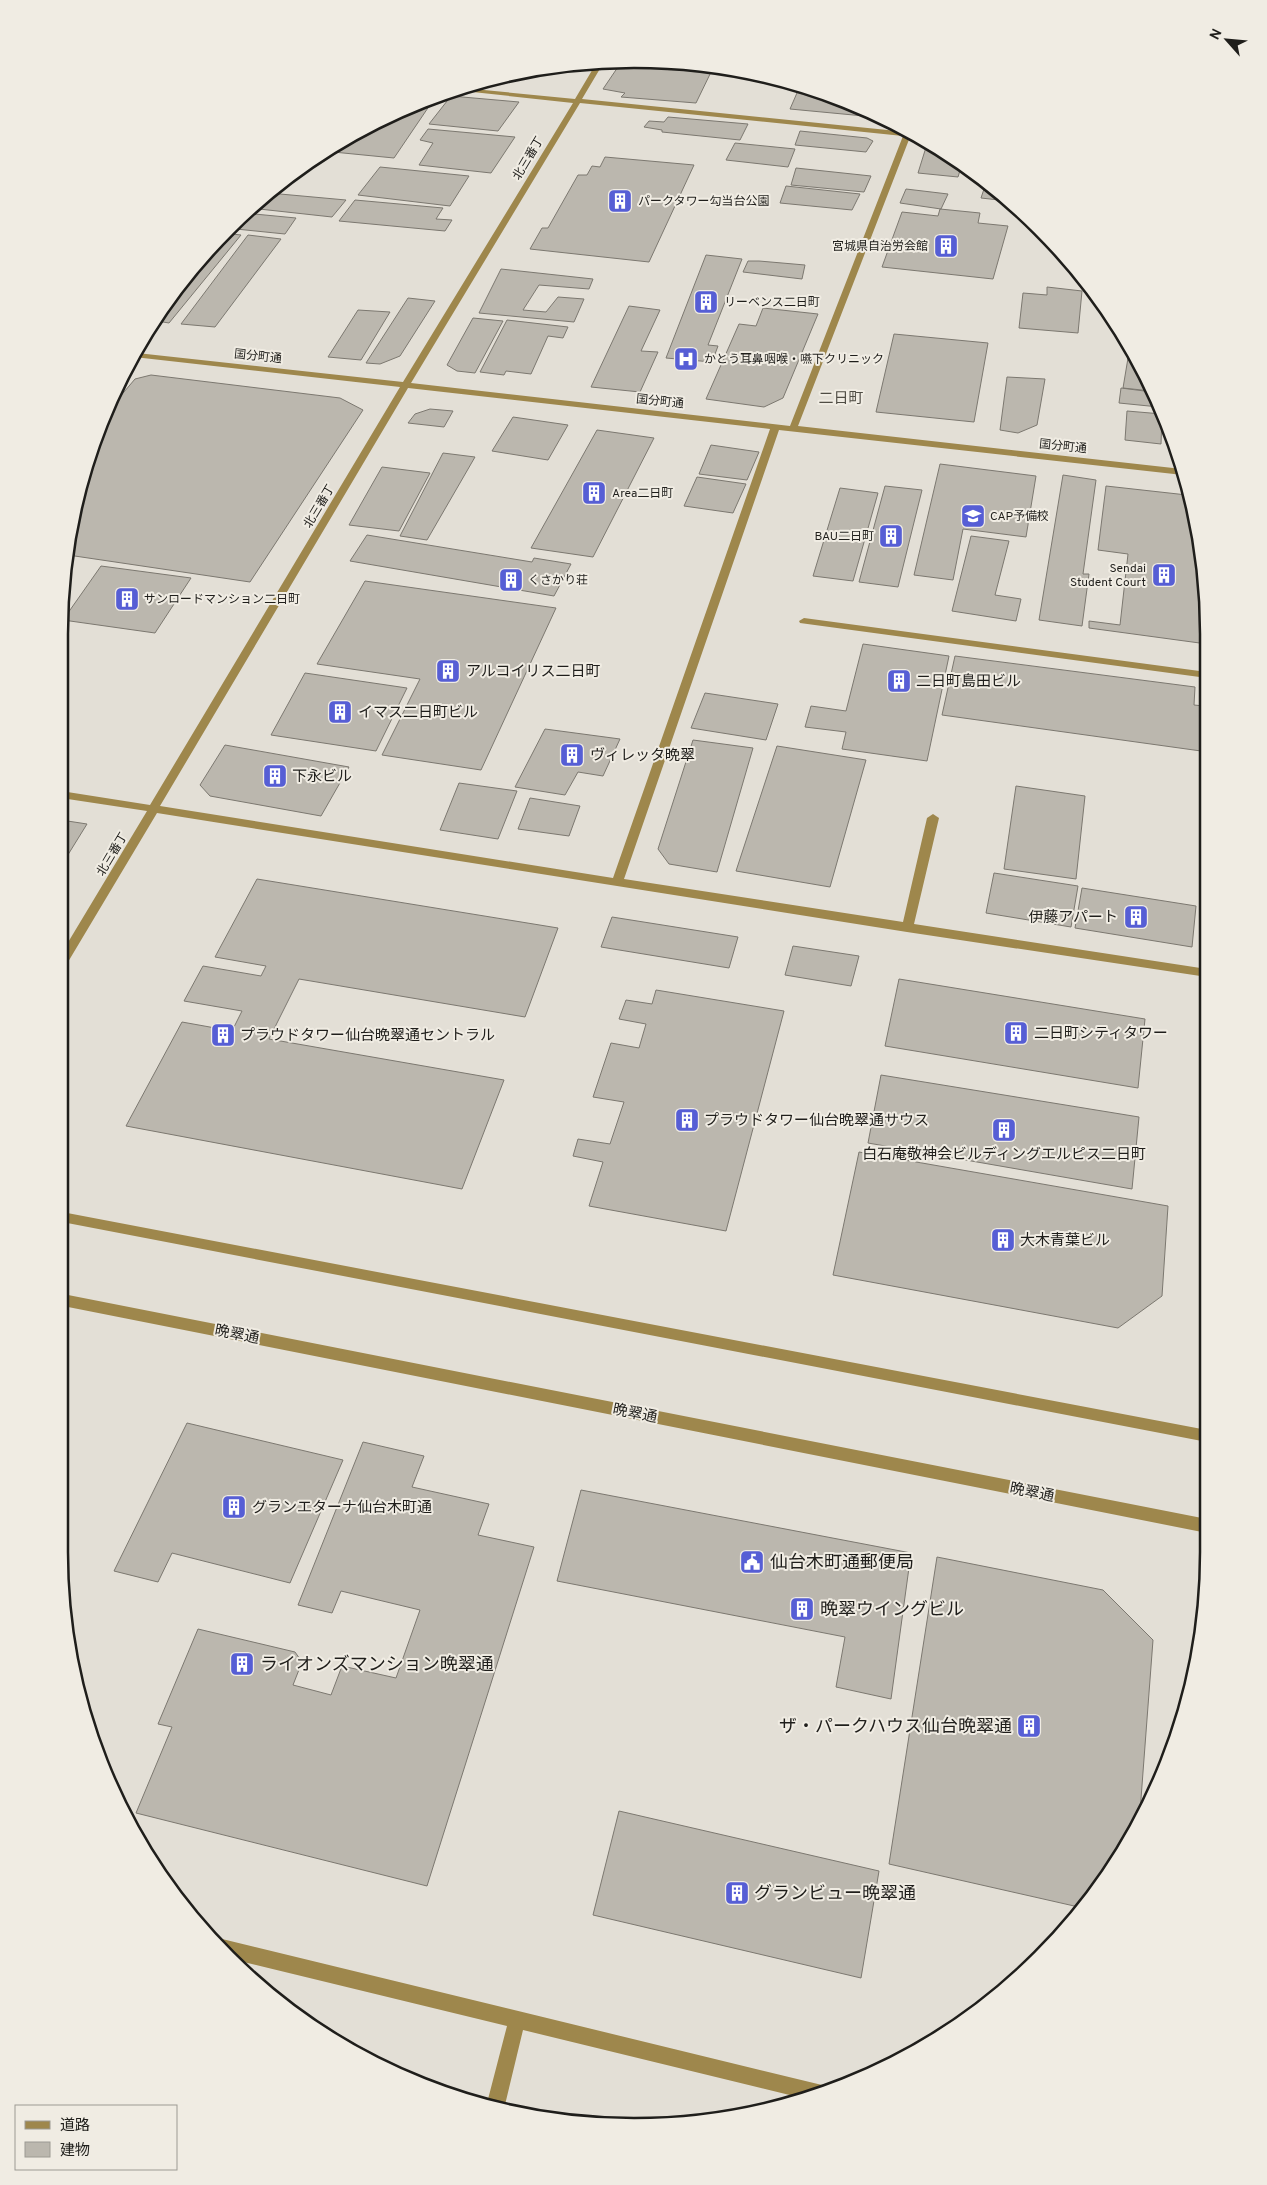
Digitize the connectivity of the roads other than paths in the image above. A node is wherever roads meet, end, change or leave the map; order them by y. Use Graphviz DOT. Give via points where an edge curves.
graph roads {
  1 [pos="597,69"];
  2 [pos="473,92"];
  3 [pos="577,101"];
  4 [pos="899,134"];
  5 [pos="909,139"];
  6 [pos="140,356"];
  7 [pos="406,386"];
  8 [pos="775,427"];
  9 [pos="793,429"];
  10 [pos="1175,471"];
  11 [pos="804,621"];
  12 [pos="1200,674"];
  13 [pos="68,795"];
  14 [pos="154,808"];
  15 [pos="933,818"];
  16 [pos="617,882"];
  17 [pos="907,928"];
  18 [pos="68,952"];
  19 [pos="1200,972"];
  20 [pos="68,1218"];
  21 [pos="68,1301"];
  22 [pos="1200,1435"];
  23 [pos="1200,1525"];
  24 [pos="231,1950"];
  25 [pos="517,2020"];
  26 [pos="805,2090"];
  27 [pos="497,2100"];
  1 -- 3 [label="street, 北三番丁"];
  2 -- 3 [label="street"];
  3 -- 4 [label="street"];
  3 -- 7 [label="street, 北三番丁"];
  5 -- 9 [label="street"];
  6 -- 7 [label="street, 国分町通"];
  7 -- 8 [label="street, 国分町通"];
  7 -- 14 [label="street, 北三番丁"];
  8 -- 9 [label="street, 国分町通"];
  8 -- 16 [label="street"];
  9 -- 10 [label="street, 国分町通"];
  11 -- 12 [label="street"];
  13 -- 14 [label="street"];
  14 -- 16 [label="street"];
  14 -- 18 [label="street, 北三番丁"];
  15 -- 17 [label="street"];
  16 -- 17 [label="street"];
  17 -- 19 [label="street"];
  20 -- 22 [label="street"];
  21 -- 23 [label="street, 晩翠通"];
  24 -- 25 [label="street"];
  25 -- 26 [label="street"];
  25 -- 27 [label="street"];
}
